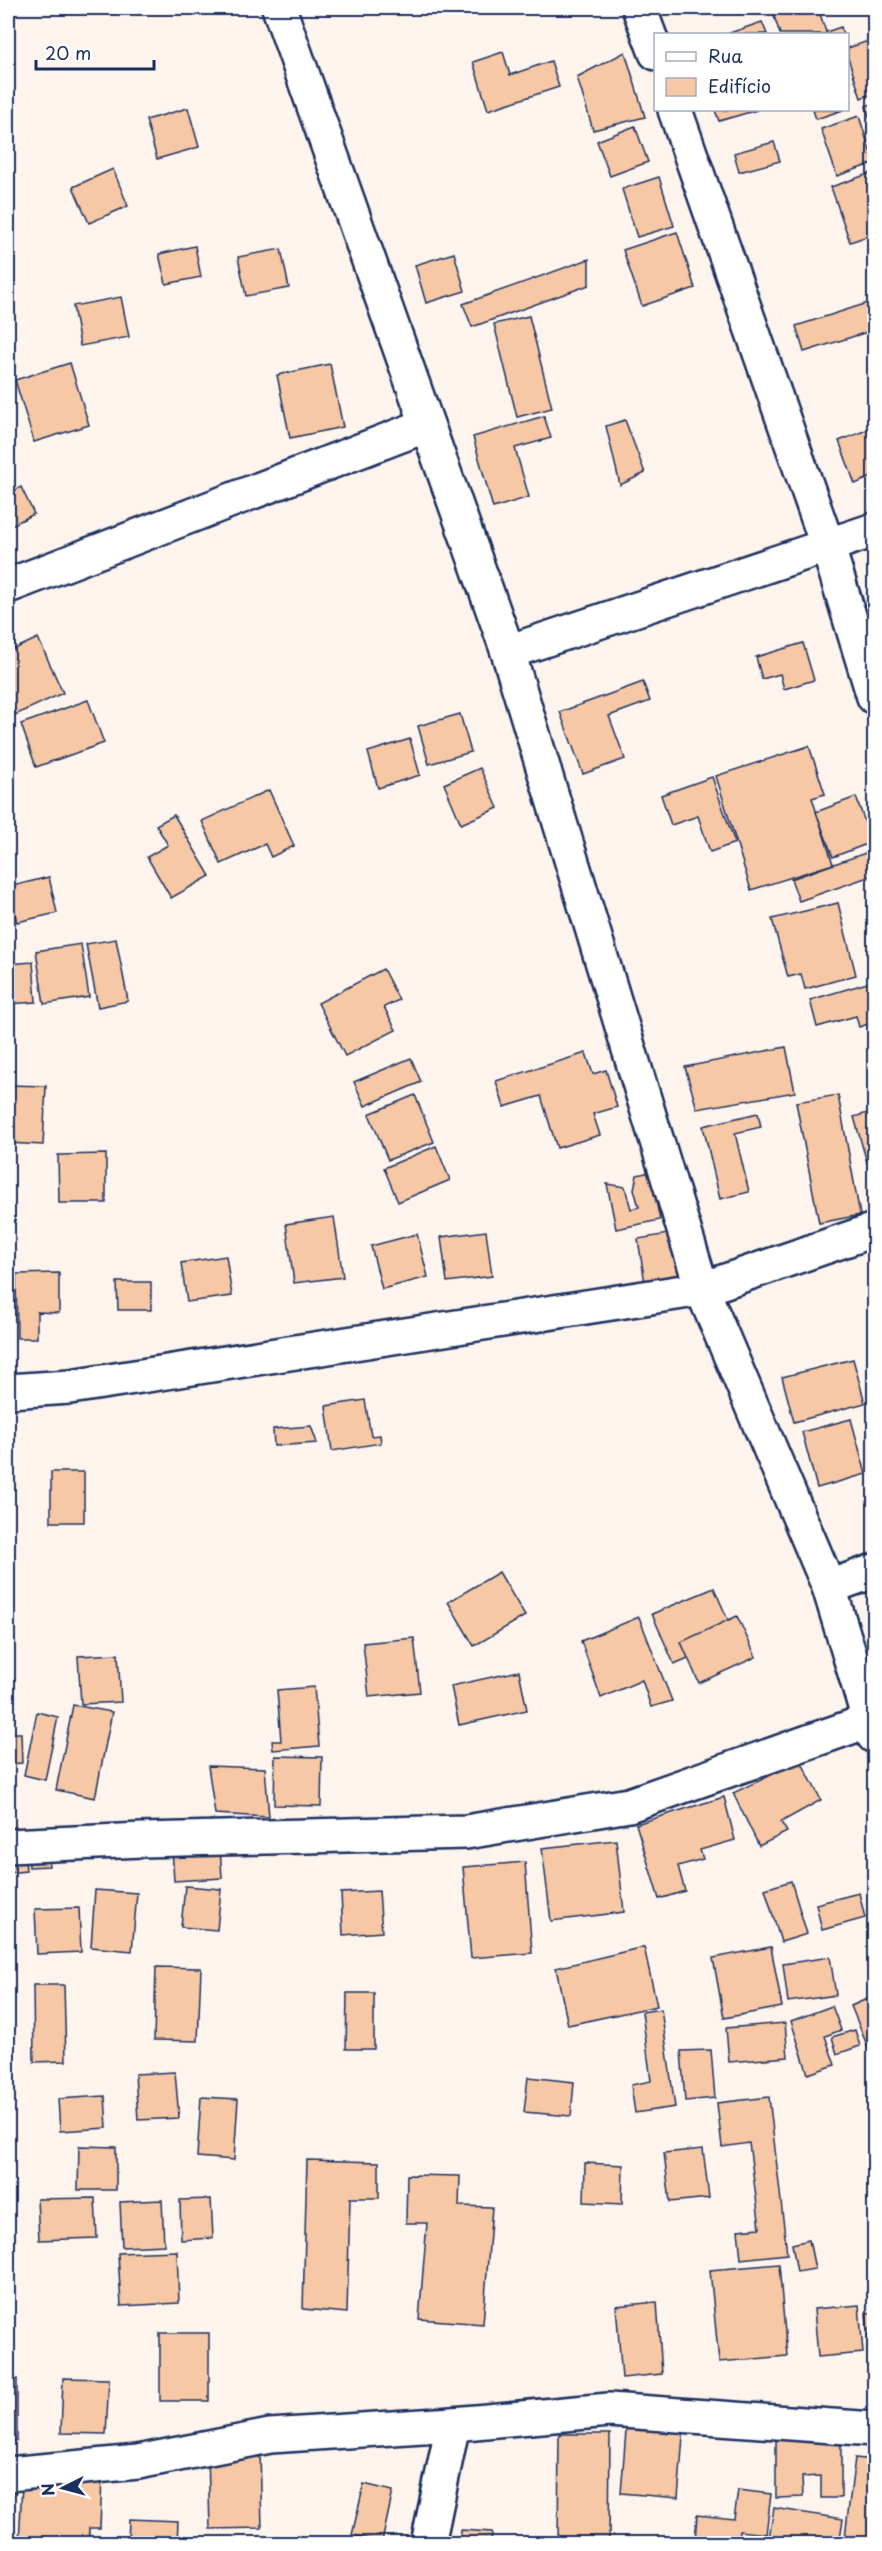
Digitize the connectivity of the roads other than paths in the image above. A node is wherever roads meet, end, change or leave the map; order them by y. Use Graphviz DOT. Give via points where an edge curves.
graph roads {
  1 [pos="279,8"];
  2 [pos="639,8"];
  3 [pos="654,48"];
  4 [pos="675,111"];
  5 [pos="427,425"];
  6 [pos="874,530"];
  7 [pos="828,547"];
  8 [pos="8,586"];
  9 [pos="508,652"];
  10 [pos="874,697"];
  11 [pos="874,1230"];
  12 [pos="702,1289"];
  13 [pos="8,1391"];
  14 [pos="874,1571"];
  15 [pos="829,1587"];
  16 [pos="871,1729"];
  17 [pos="8,1846"];
  18 [pos="453,2424"];
  19 [pos="874,2429"];
  20 [pos="8,2474"];
  21 [pos="428,2544"];
  1 -- 5 [label="street"];
  2 -- 3 [label="street"];
  4 -- 7 [label="street"];
  5 -- 8 [label="street"];
  5 -- 9 [label="street"];
  6 -- 7 [label="street"];
  7 -- 9 [label="street"];
  7 -- 10 [label="street"];
  9 -- 12 [label="street"];
  11 -- 12 [label="street"];
  12 -- 13 [label="street" via="70,1387"];
  12 -- 15 [label="street"];
  14 -- 15 [label="street"];
  15 -- 16 [label="street"];
  16 -- 17 [label="street" via="629,1805 466,1832"];
  18 -- 19 [label="street" via="609,2410"];
  18 -- 20 [label="street" via="270,2436 138,2462"];
  18 -- 21 [label="street"];
}
